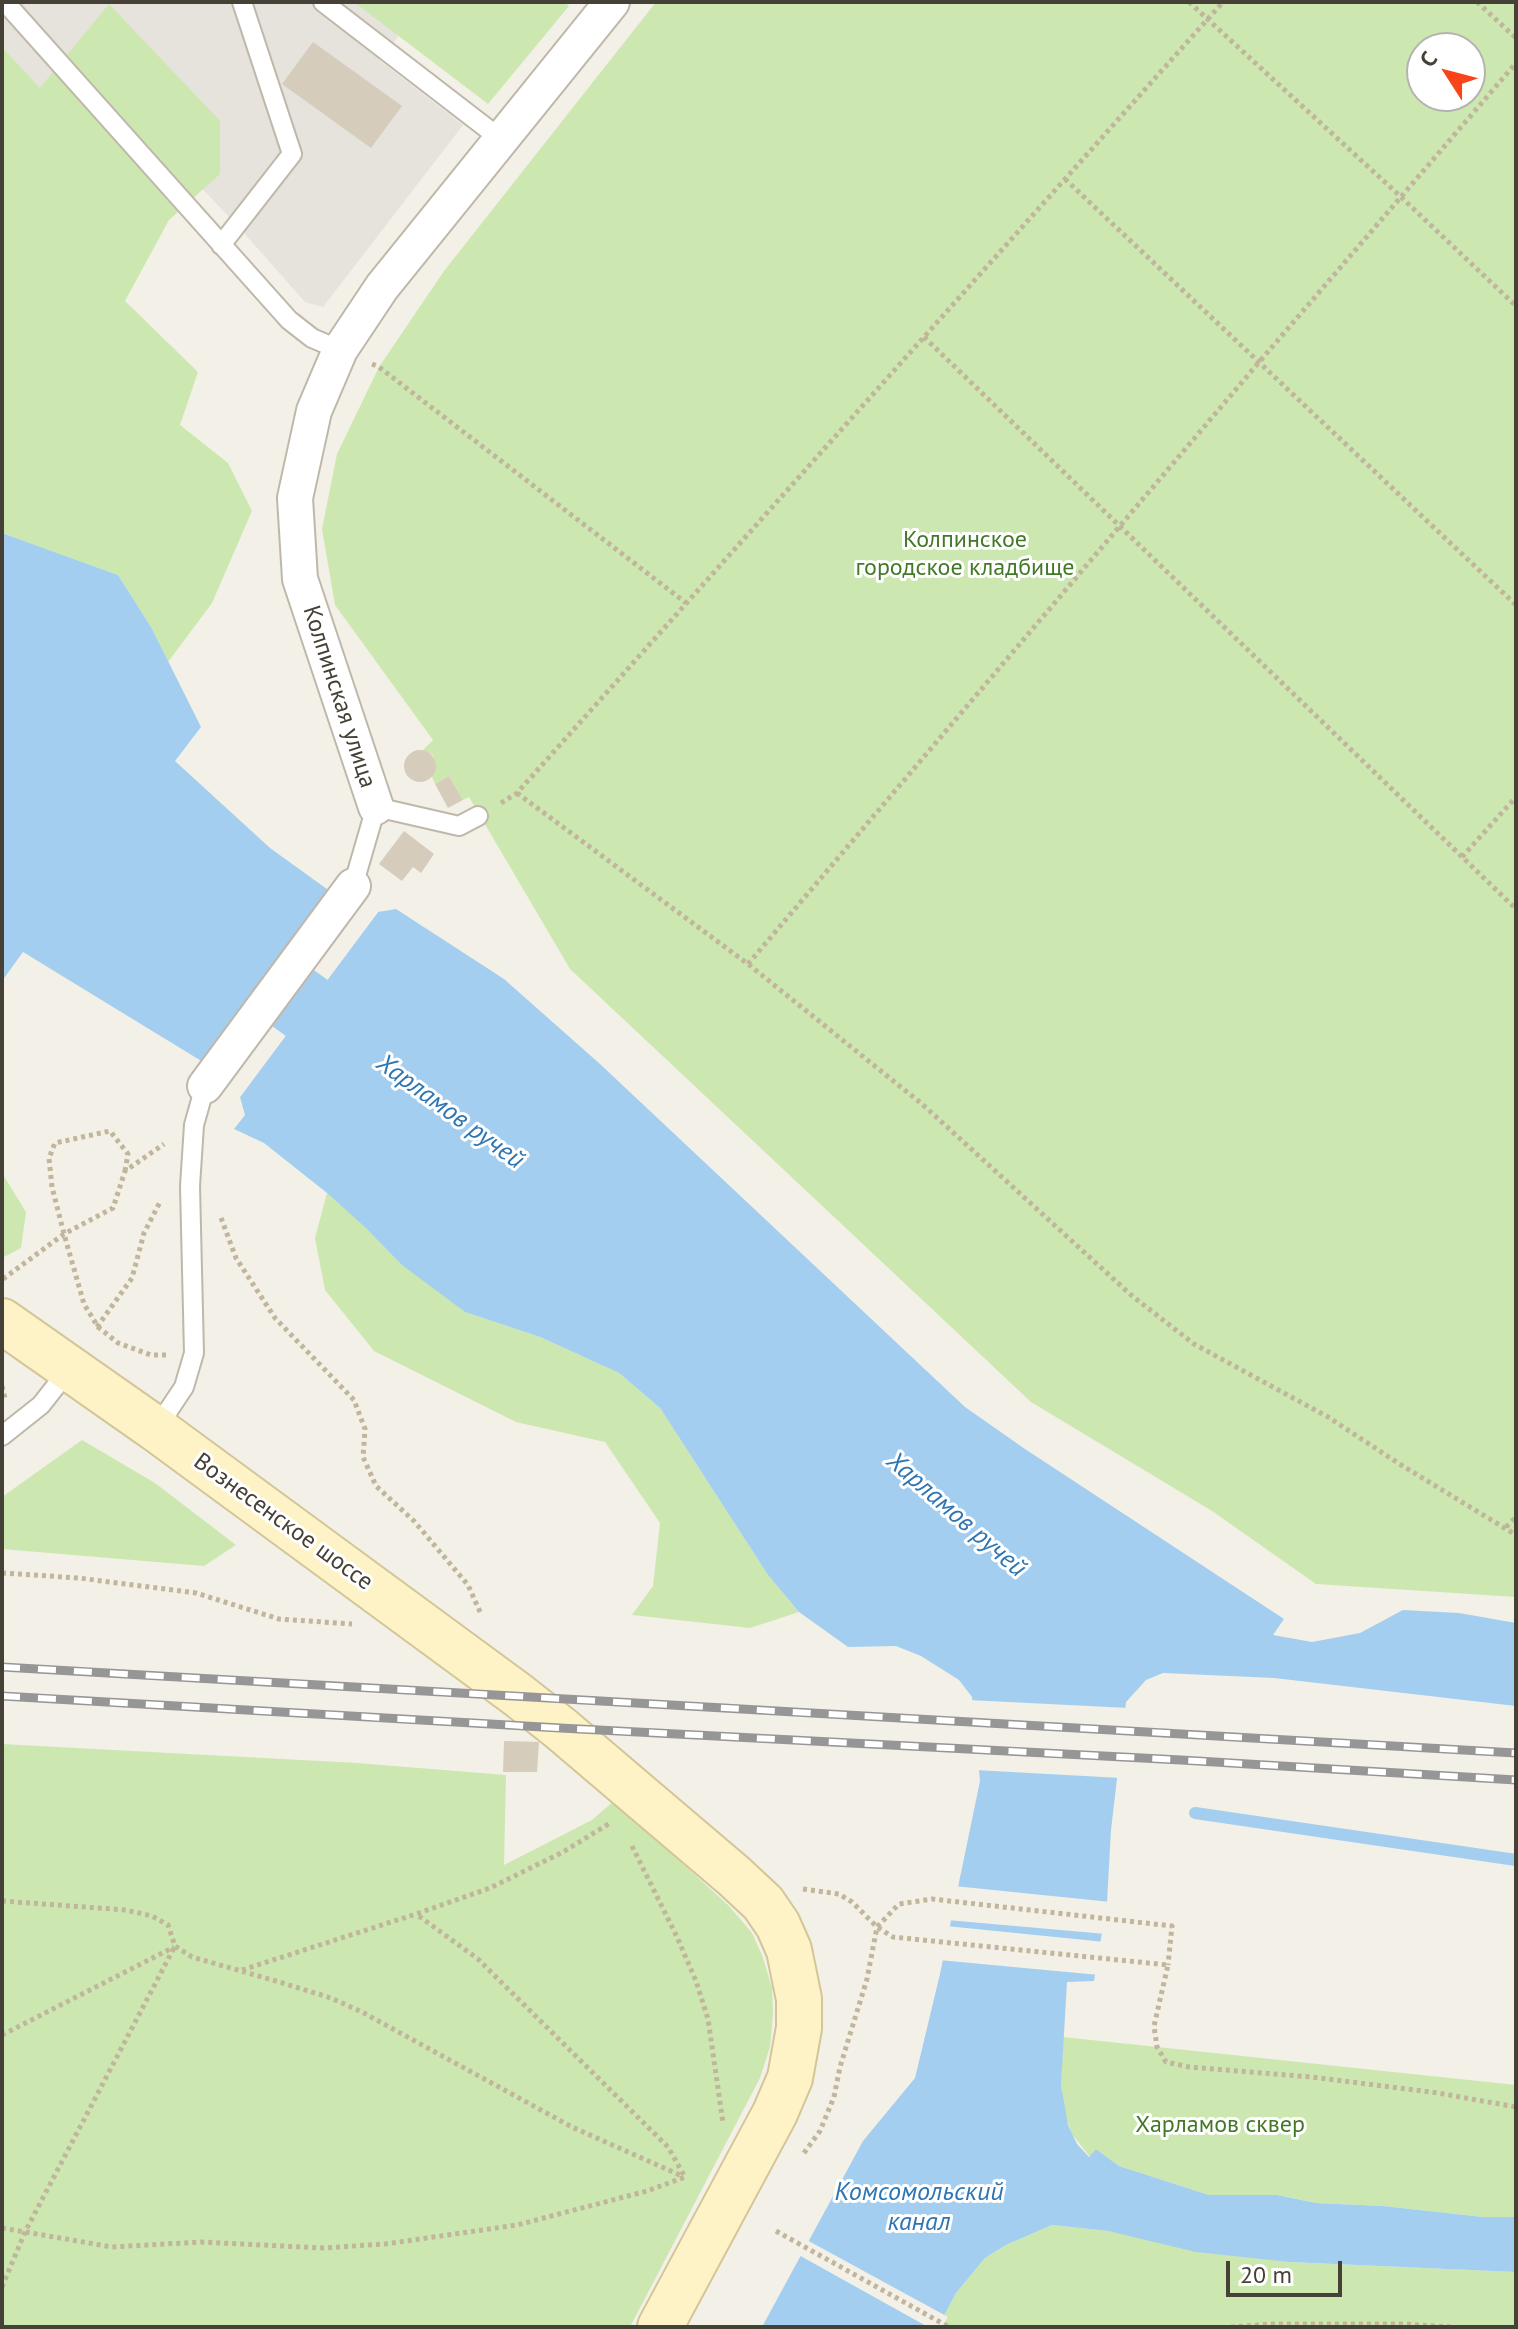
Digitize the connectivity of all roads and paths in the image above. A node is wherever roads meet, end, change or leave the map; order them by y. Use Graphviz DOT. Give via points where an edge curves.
graph roads {
  1 [pos="5,2"];
  2 [pos="242,2"];
  3 [pos="323,2"];
  4 [pos="612,2"];
  5 [pos="1189,2"];
  6 [pos="1223,2"];
  7 [pos="1477,2"];
  8 [pos="1207,20"];
  9 [pos="1516,38"];
  10 [pos="1516,63"];
  11 [pos="502,140"];
  12 [pos="1065,179"];
  13 [pos="1400,196"];
  14 [pos="221,245"];
  15 [pos="1516,306"];
  16 [pos="924,337"];
  17 [pos="340,350"];
  18 [pos="1260,361"];
  19 [pos="1119,525"];
  20 [pos="686,603"];
  21 [pos="1516,605"];
  22 [pos="517,793"];
  23 [pos="1516,797"];
  24 [pos="376,807"];
  25 [pos="478,816"];
  26 [pos="1462,857"];
  27 [pos="353,886"];
  28 [pos="1516,909"];
  29 [pos="748,964"];
  30 [pos="205,1086"];
  31 [pos="194,1125"];
  32 [pos="125,1171"];
  33 [pos="163,1195"];
  34 [pos="221,1217"];
  35 [pos="64,1234"];
  36 [pos="2,1280"];
  37 [pos="2,1321"];
  38 [pos="98,1327"];
  39 [pos="194,1353"];
  40 [pos="70,1368"];
  41 [pos="156,1429"];
  42 [pos="2,1436"];
  43 [pos="1516,1517"];
  44 [pos="1506,1527"];
  45 [pos="1516,1535"];
  46 [pos="2,1573"];
  47 [pos="356,1625"];
  48 [pos="486,1672"];
  49 [pos="618,1818"];
  50 [pos="631,1845"];
  51 [pos="790,1888"];
  52 [pos="2,1901"];
  53 [pos="416,1914"];
  54 [pos="877,1927"];
  55 [pos="175,1946"];
  56 [pos="1168,1965"];
  57 [pos="239,1971"];
  58 [pos="2,2035"];
  59 [pos="1516,2107"];
  60 [pos="724,2127"];
  61 [pos="797,2162"];
  62 [pos="685,2177"];
  63 [pos="695,2182"];
  64 [pos="2,2228"];
  65 [pos="776,2231"];
  66 [pos="25,2232"];
  67 [pos="2,2287"];
  68 [pos="660,2327"];
  69 [pos="949,2327"];
  70 [pos="1231,2327"];
  71 [pos="1452,2327"];
  1 -- 14 [label="lane"];
  2 -- 14 [label="lane" via="292,154"];
  3 -- 11 [label="lane"];
  4 -- 11 [label="street, Колпинская улица"];
  5 -- 8 [label="path"];
  6 -- 8 [label="path"];
  7 -- 9 [label="path"];
  8 -- 12 [label="path"];
  8 -- 13 [label="path"];
  10 -- 13 [label="path"];
  11 -- 17 [label="street, Колпинская улица" via="382,287"];
  12 -- 16 [label="path"];
  12 -- 18 [label="path"];
  13 -- 15 [label="path"];
  13 -- 18 [label="path"];
  14 -- 17 [label="lane" via="289,320"];
  16 -- 19 [label="path"];
  16 -- 20 [label="path"];
  17 -- 20 [label="path" via="379,367"];
  17 -- 24 [label="street, Колпинская улица" via="314,411 295,498 300,579"];
  18 -- 19 [label="path"];
  18 -- 21 [label="path"];
  19 -- 26 [label="path"];
  19 -- 29 [label="path"];
  20 -- 22 [label="path"];
  22 -- 25 [label="path"];
  22 -- 29 [label="path"];
  23 -- 26 [label="path"];
  24 -- 25 [label="lane" via="459,826"];
  24 -- 27 [label="lane, Колпинская улица"];
  26 -- 28 [label="path"];
  27 -- 30 [label="street, Колпинская улица"];
  29 -- 44 [label="path" via="922,1104 1131,1295 1194,1344 1328,1417"];
  30 -- 31 [label="lane, Колпинская улица"];
  31 -- 32 [label="path"];
  31 -- 39 [label="lane, Колпинская улица"];
  32 -- 35 [label="path" via="113,1208"];
  32 -- 35 [label="path" via="128,1154 110,1131 55,1143 49,1158"];
  33 -- 38 [label="path" via="144,1233 132,1278"];
  34 -- 48 [label="path" via="236,1258 275,1318 354,1400 365,1429 363,1457 376,1486 414,1521 468,1585 499,1644"];
  35 -- 36 [label="path"];
  35 -- 38 [label="path" via="84,1304"];
  37 -- 40 [label="street, Вознесенское шоссе"];
  38 -- 39 [label="path" via="118,1343 151,1355"];
  38 -- 40 [label="path"];
  39 -- 41 [label="lane, Колпинская улица" via="184,1387"];
  40 -- 41 [label="street, Вознесенское шоссе"];
  40 -- 42 [label="lane" via="41,1405"];
  41 -- 48 [label="street, Вознесенское шоссе"];
  43 -- 44 [label="path"];
  44 -- 45 [label="path"];
  46 -- 47 [label="path" via="196,1593 279,1619"];
  48 -- 68 [label="street, Вознесенское шоссе" via="560,1728 763,1903 778,1925 796,1974 799,2028 790,2078"];
  49 -- 53 [label="path" via="502,1882"];
  50 -- 60 [label="path" via="696,1981 708,2019"];
  51 -- 54 [label="path" via="839,1894"];
  52 -- 55 [label="path" via="152,1916 168,1925"];
  53 -- 57 [label="path"];
  53 -- 62 [label="path" via="478,1959 668,2147"];
  54 -- 56 [label="path" via="893,1937"];
  54 -- 56 [label="path" via="899,1904 932,1899 1129,1920 1172,1926"];
  54 -- 61 [label="path" via="834,2097 820,2131"];
  55 -- 57 [label="path" via="192,1957"];
  55 -- 58 [label="path"];
  55 -- 66 [label="path"];
  56 -- 59 [label="path" via="1154,2026 1166,2062"];
  57 -- 62 [label="path" via="362,2012 572,2127"];
  62 -- 63 [label="path"];
  62 -- 66 [label="path" via="517,2225 385,2244 323,2248 201,2242 112,2247"];
  64 -- 66 [label="path"];
  65 -- 69 [label="path"];
  66 -- 67 [label="path"];
  70 -- 71 [label="path"];
}
